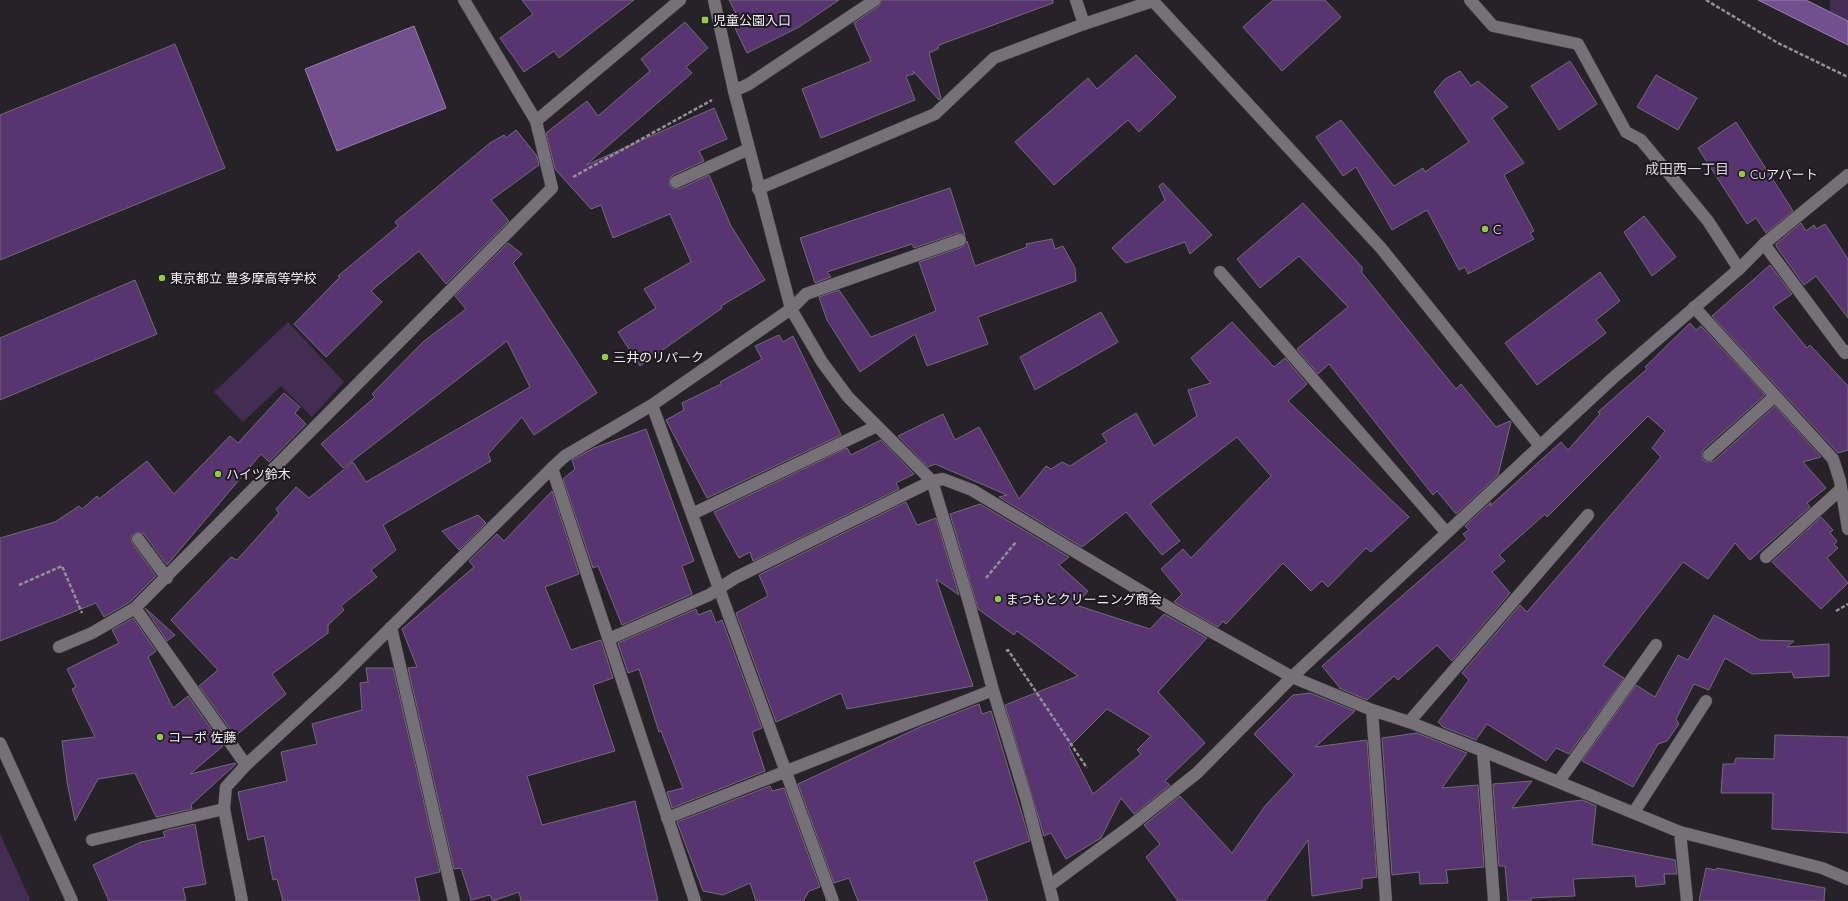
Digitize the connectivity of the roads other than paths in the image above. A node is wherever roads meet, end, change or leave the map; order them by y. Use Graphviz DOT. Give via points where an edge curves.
graph roads {
  1 [pos="464,0"];
  2 [pos="680,0"];
  3 [pos="714,0"];
  4 [pos="875,0"];
  5 [pos="1076,0"];
  6 [pos="1470,0"];
  7 [pos="1084,24"];
  8 [pos="734,92"];
  9 [pos="536,121"];
  10 [pos="749,149"];
  11 [pos="1848,175"];
  12 [pos="676,182"];
  13 [pos="758,189"];
  14 [pos="960,240"];
  15 [pos="1764,244"];
  16 [pos="1739,269"];
  17 [pos="1220,272"];
  18 [pos="1694,307"];
  19 [pos="791,309"];
  20 [pos="1848,351"];
  21 [pos="1775,396"];
  22 [pos="652,405"];
  23 [pos="877,426"];
  24 [pos="1540,446"];
  25 [pos="1709,455"];
  26 [pos="552,468"];
  27 [pos="932,481"];
  28 [pos="1841,489"];
  29 [pos="692,514"];
  30 [pos="1588,515"];
  31 [pos="1848,529"];
  32 [pos="1446,532"];
  33 [pos="138,539"];
  34 [pos="1766,557"];
  35 [pos="167,578"];
  36 [pos="719,587"];
  37 [pos="135,608"];
  38 [pos="391,627"];
  39 [pos="609,639"];
  40 [pos="1656,645"];
  41 [pos="59,647"];
  42 [pos="1292,677"];
  43 [pos="993,690"];
  44 [pos="1706,701"];
  45 [pos="1372,710"];
  46 [pos="1409,722"];
  47 [pos="0,743"];
  48 [pos="1483,751"];
  49 [pos="246,765"];
  50 [pos="786,772"];
  51 [pos="1559,781"];
  52 [pos="224,809"];
  53 [pos="1634,812"];
  54 [pos="667,818"];
  55 [pos="1680,832"];
  56 [pos="92,840"];
  57 [pos="1848,879"];
  58 [pos="1049,886"];
  59 [pos="72,901"];
  60 [pos="242,901"];
  61 [pos="454,901"];
  62 [pos="695,901"];
  63 [pos="833,901"];
  64 [pos="1053,901"];
  65 [pos="1386,901"];
  66 [pos="1494,901"];
  67 [pos="1687,901"];
  1 -- 9 [label="street"];
  2 -- 9 [label="street"];
  3 -- 8 [label="street"];
  4 -- 8 [label="street"];
  5 -- 7 [label="street"];
  6 -- 16 [label="street" via="1493,26 1578,44 1626,132 1641,140 1708,221"];
  7 -- 13 [label="street" via="994,58 935,114"];
  7 -- 24 [label="street" via="1153,1 1381,248"];
  8 -- 10 [label="street"];
  9 -- 35 [label="street" via="552,188"];
  10 -- 12 [label="street"];
  10 -- 13 [label="street"];
  11 -- 15 [label="street"];
  13 -- 19 [label="street"];
  14 -- 19 [label="street" via="806,294"];
  15 -- 16 [label="street"];
  15 -- 20 [label="street" via="1845,353"];
  16 -- 18 [label="street"];
  17 -- 32 [label="street"];
  18 -- 21 [label="street"];
  18 -- 24 [label="street"];
  19 -- 22 [label="street"];
  19 -- 23 [label="street" via="822,362 844,391"];
  21 -- 25 [label="street"];
  21 -- 28 [label="street" via="1833,459"];
  22 -- 26 [label="street" via="565,456"];
  22 -- 29 [label="street"];
  23 -- 27 [label="street"];
  23 -- 29 [label="street"];
  24 -- 32 [label="street"];
  26 -- 38 [label="street"];
  26 -- 39 [label="street"];
  27 -- 36 [label="street"];
  27 -- 42 [label="street" via="944,479 972,490 1171,609"];
  27 -- 43 [label="street"];
  28 -- 31 [label="street"];
  28 -- 34 [label="street"];
  29 -- 36 [label="street"];
  30 -- 46 [label="street"];
  32 -- 42 [label="street"];
  33 -- 35 [label="street"];
  35 -- 37 [label="street"];
  36 -- 39 [label="street" via="709,595"];
  36 -- 50 [label="street"];
  37 -- 41 [label="street" via="92,633"];
  37 -- 49 [label="street"];
  38 -- 49 [label="street"];
  38 -- 61 [label="street"];
  39 -- 54 [label="street"];
  40 -- 51 [label="street"];
  42 -- 45 [label="street"];
  42 -- 58 [label="street" via="1197,773"];
  43 -- 50 [label="street"];
  43 -- 58 [label="street" via="1026,798"];
  44 -- 53 [label="street"];
  45 -- 46 [label="street"];
  45 -- 65 [label="street"];
  46 -- 48 [label="street"];
  47 -- 59 [label="street"];
  48 -- 51 [label="street"];
  48 -- 66 [label="street"];
  49 -- 52 [label="street" via="226,787"];
  50 -- 54 [label="street"];
  50 -- 63 [label="street"];
  51 -- 53 [label="street"];
  52 -- 56 [label="street"];
  52 -- 60 [label="street"];
  53 -- 55 [label="street"];
  54 -- 62 [label="street"];
  55 -- 57 [label="street" via="1822,868"];
  55 -- 67 [label="street"];
  58 -- 64 [label="street"];
}
